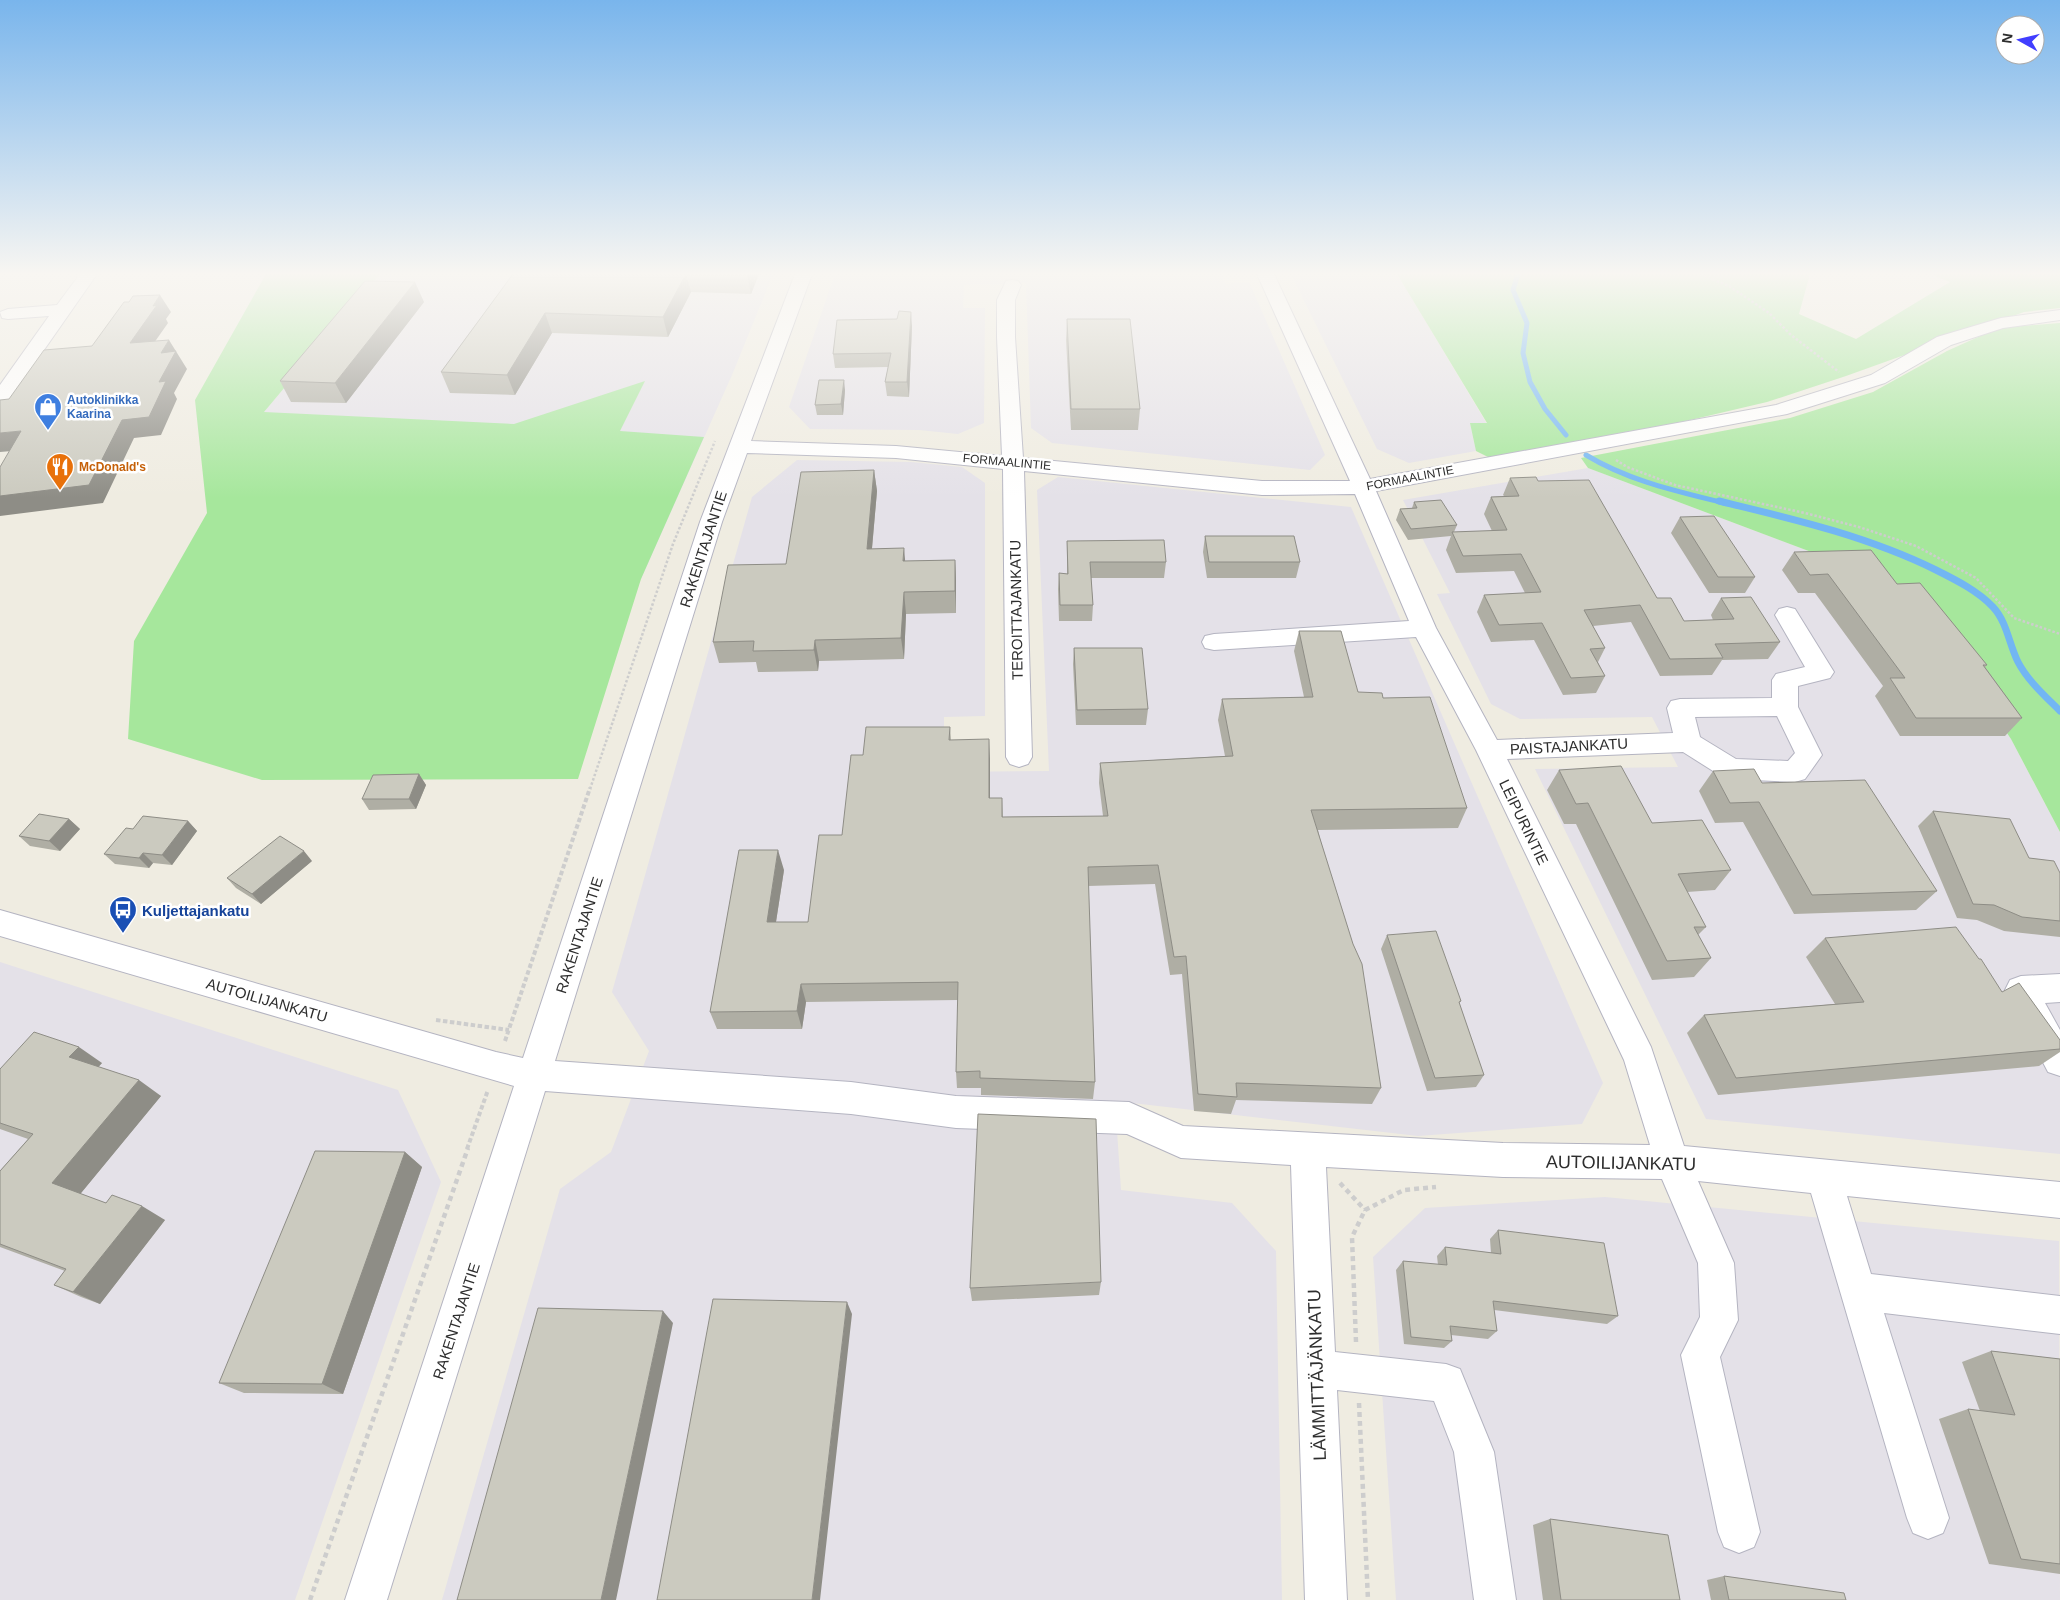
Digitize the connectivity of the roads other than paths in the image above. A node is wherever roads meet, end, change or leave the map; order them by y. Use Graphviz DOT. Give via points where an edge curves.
graph roads {
  1 [pos="35,349"];
  2 [pos="769,349"];
  3 [pos="1007,349"];
  4 [pos="1299,349"];
  5 [pos="1931,349"];
  6 [pos="0,400"];
  7 [pos="728,441"];
  8 [pos="1013,462"];
  9 [pos="1363,487"];
  10 [pos="1787,615"];
  11 [pos="1424,628"];
  12 [pos="1214,642"];
  13 [pos="1785,707"];
  14 [pos="1688,742"];
  15 [pos="1489,750"];
  16 [pos="1019,757"];
  17 [pos="0,922"];
  18 [pos="2060,988"];
  19 [pos="2060,1061"];
  20 [pos="534,1075"];
  21 [pos="1308,1150"];
  22 [pos="1672,1162"];
  23 [pos="1823,1176"];
  24 [pos="2060,1200"];
  25 [pos="1858,1291"];
  26 [pos="2060,1315"];
  27 [pos="1317,1369"];
  28 [pos="1928,1518"];
  29 [pos="1739,1532"];
  30 [pos="366,1600"];
  31 [pos="1326,1600"];
  32 [pos="1495,1600"];
  1 -- 6 [label="street"];
  2 -- 7 [label="street, RAKENTAJANTIE"];
  3 -- 8 [label="street, TEROITTAJANKATU"];
  4 -- 9 [label="street, LEIPURINTIE"];
  5 -- 9 [label="street, FORMAALINTIE" via="1878,379 1780,410"];
  7 -- 8 [label="street, FORMAALINTIE"];
  7 -- 20 [label="street, RAKENTAJANTIE" via="710,522"];
  8 -- 9 [label="street, FORMAALINTIE" via="1262,488"];
  8 -- 16 [label="street, TEROITTAJANKATU"];
  9 -- 11 [label="street, LEIPURINTIE"];
  10 -- 13 [label="street" via="1821,672 1785,680"];
  11 -- 12 [label="street"];
  11 -- 15 [label="street, LEIPURINTIE"];
  13 -- 14 [label="street" via="1680,708"];
  13 -- 14 [label="street" via="1809,755 1795,772 1731,769"];
  14 -- 15 [label="street, PAISTAJANKATU"];
  15 -- 22 [label="street, LEIPURINTIE" via="1640,1058"];
  17 -- 20 [label="street, AUTOILIJANKATU" via="496,1067"];
  18 -- 19 [label="street" via="2021,990"];
  20 -- 21 [label="street, AUTOILIJANKATU" via="851,1098 956,1112 1129,1118 1181,1142"];
  20 -- 30 [label="street, RAKENTAJANTIE"];
  21 -- 22 [label="street, AUTOILIJANKATU" via="1503,1160"];
  21 -- 27 [label="street, LÄMMITTÄJÄNKATU"];
  22 -- 23 [label="street, AUTOILIJANKATU"];
  22 -- 29 [label="street, LEIPURINTIE" via="1716,1262 1720,1320 1700,1355"];
  23 -- 24 [label="street, AUTOILIJANKATU"];
  23 -- 25 [label="street"];
  25 -- 26 [label="street"];
  25 -- 28 [label="street"];
  27 -- 31 [label="street, LÄMMITTÄJÄNKATU"];
  27 -- 32 [label="street" via="1446,1383 1474,1452"];
}
